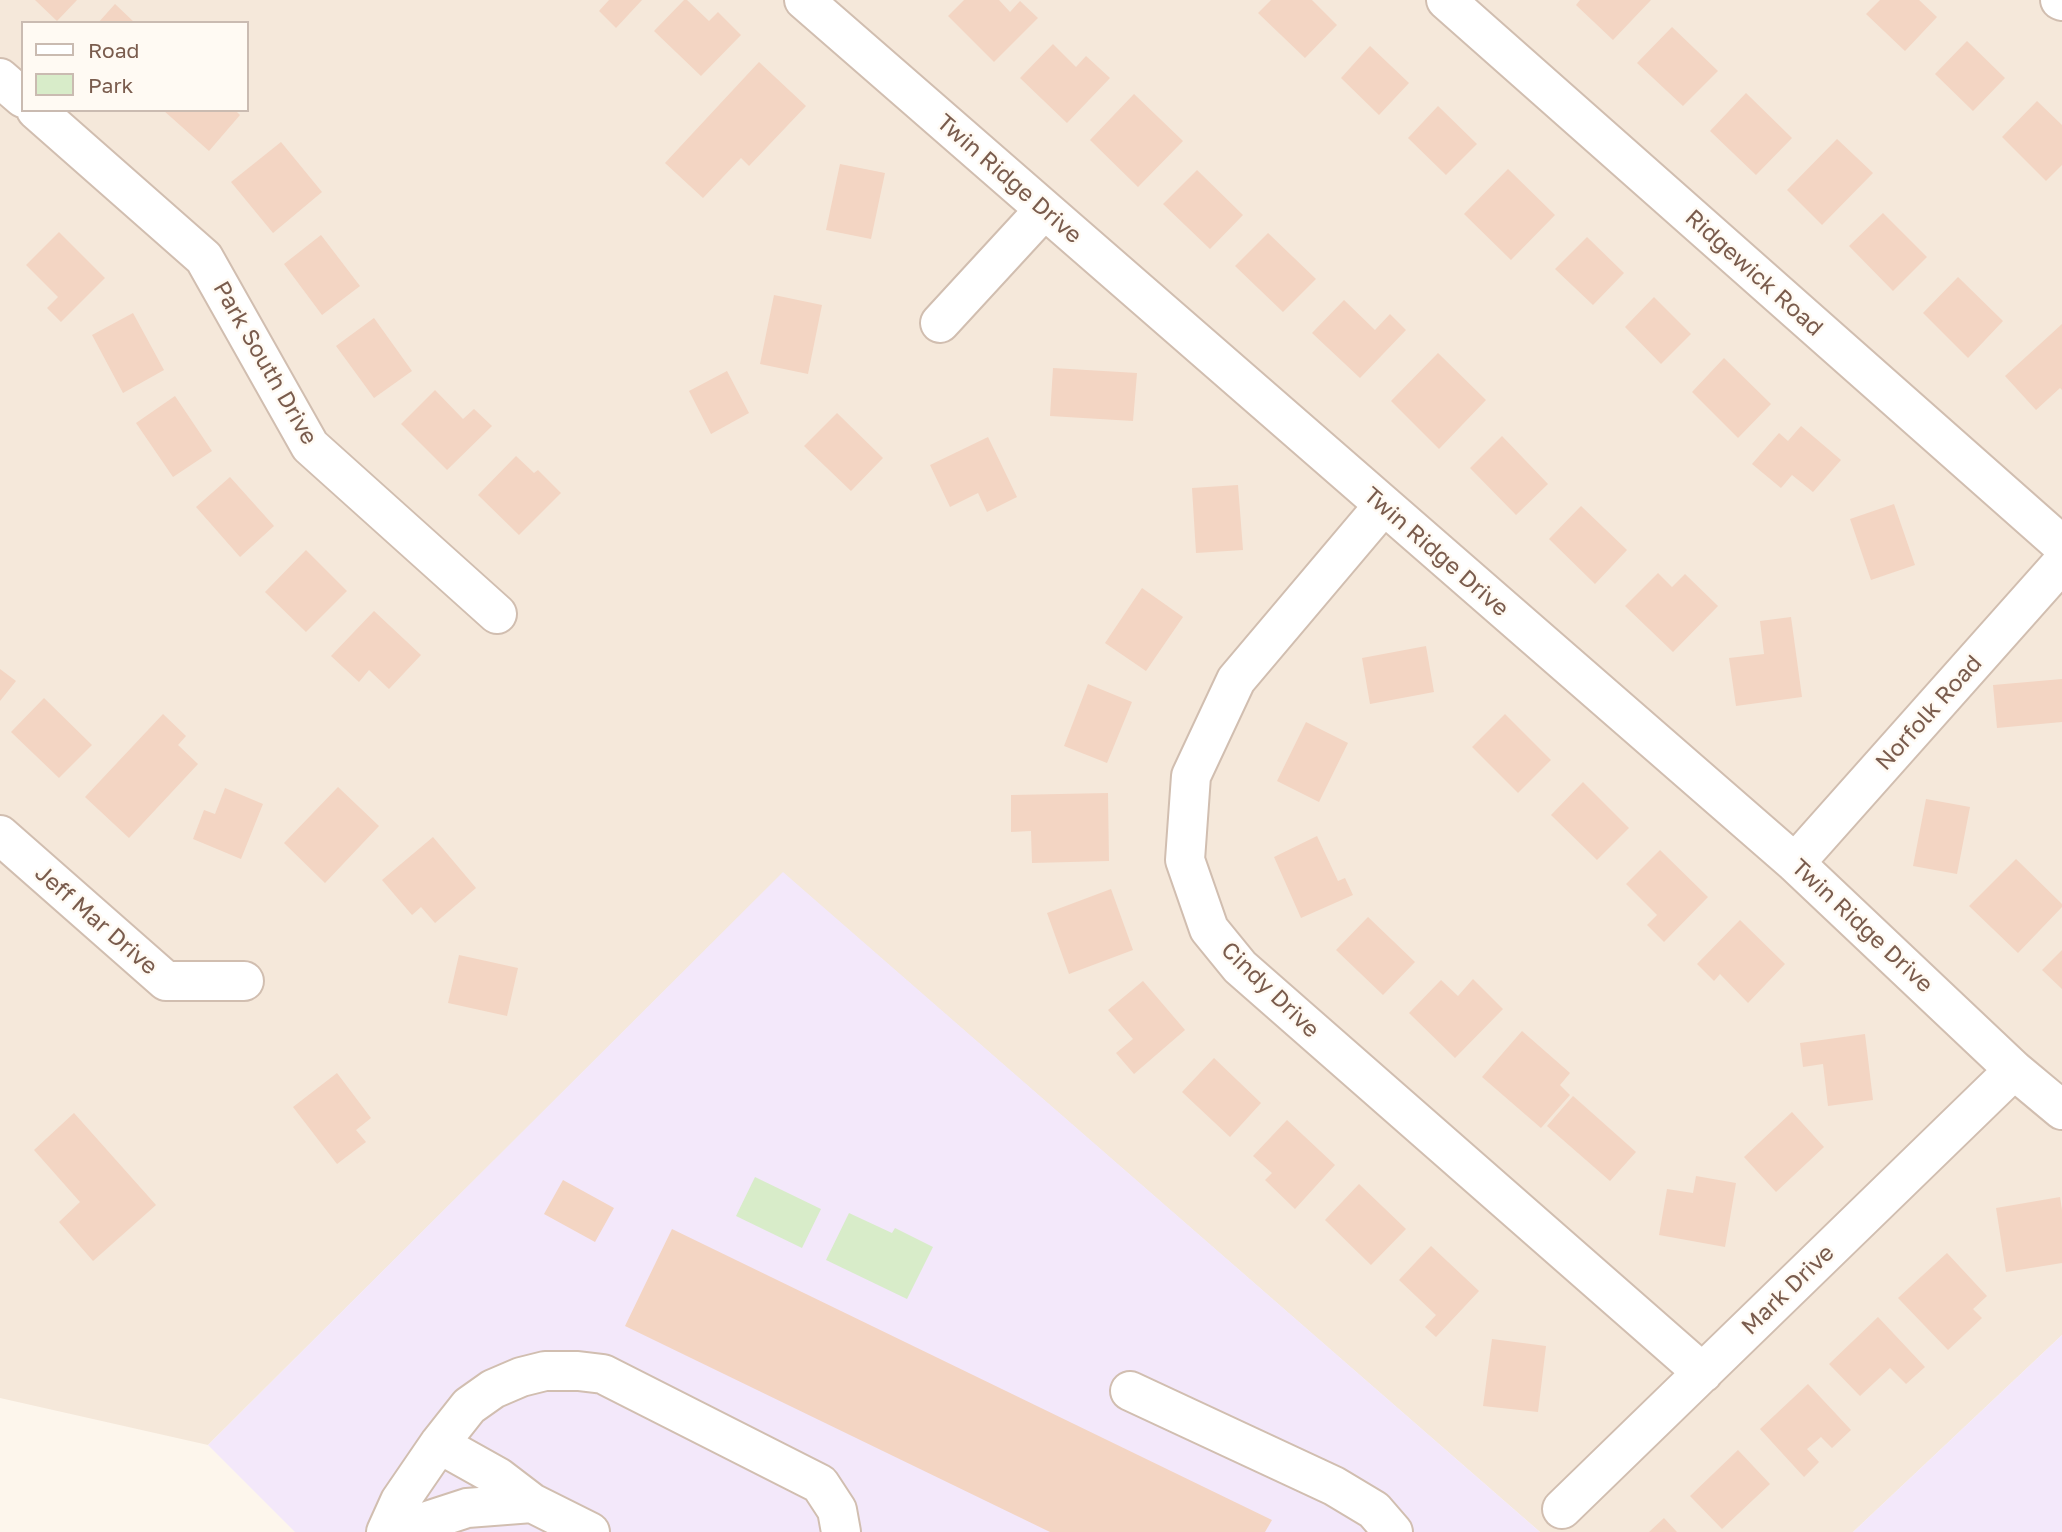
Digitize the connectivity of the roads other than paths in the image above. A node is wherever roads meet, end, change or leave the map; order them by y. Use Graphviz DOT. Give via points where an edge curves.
graph roads {
  1 [pos="804,0"];
  2 [pos="1446,0"];
  3 [pos="0,78"];
  4 [pos="21,96"];
  5 [pos="38,112"];
  6 [pos="1044,210"];
  7 [pos="940,323"];
  8 [pos="1382,506"];
  9 [pos="2062,545"];
  10 [pos="2062,563"];
  11 [pos="497,614"];
  12 [pos="0,835"];
  13 [pos="1795,863"];
  14 [pos="244,981"];
  15 [pos="2014,1070"];
  16 [pos="2062,1110"];
  17 [pos="1703,1373"];
  18 [pos="1130,1391"];
  19 [pos="439,1444"];
  20 [pos="532,1503"];
  21 [pos="1562,1509"];
  22 [pos="386,1532"];
  23 [pos="408,1532"];
  24 [pos="590,1532"];
  25 [pos="841,1532"];
  26 [pos="1393,1532"];
  1 -- 6 [label="street, Twin Ridge Drive"];
  2 -- 9 [label="street, Ridgewick Road"];
  3 -- 4 [label="street"];
  5 -- 11 [label="street, Park South Drive" via="204,258 310,446"];
  6 -- 7 [label="street"];
  6 -- 8 [label="street, Twin Ridge Drive"];
  8 -- 13 [label="street, Twin Ridge Drive"];
  8 -- 17 [label="street, Cindy Drive" via="1236,680 1191,776 1185,860 1209,929 1240,967"];
  10 -- 13 [label="street, Norfolk Road"];
  12 -- 14 [label="street, Jeff Mar Drive" via="166,981"];
  13 -- 15 [label="street, Twin Ridge Drive"];
  15 -- 16 [label="street, Twin Ridge Drive"];
  15 -- 17 [label="street, Mark Drive"];
  17 -- 21 [label="street, Mark Drive"];
  18 -- 26 [label="street" via="1334,1486 1374,1510"];
  19 -- 20 [label="street" via="498,1477"];
  19 -- 22 [label="street" via="400,1501"];
  19 -- 25 [label="street" via="469,1406 521,1377 545,1371 603,1374 820,1484 837,1510"];
  20 -- 23 [label="street" via="467,1508"];
  20 -- 24 [label="street"];
}
